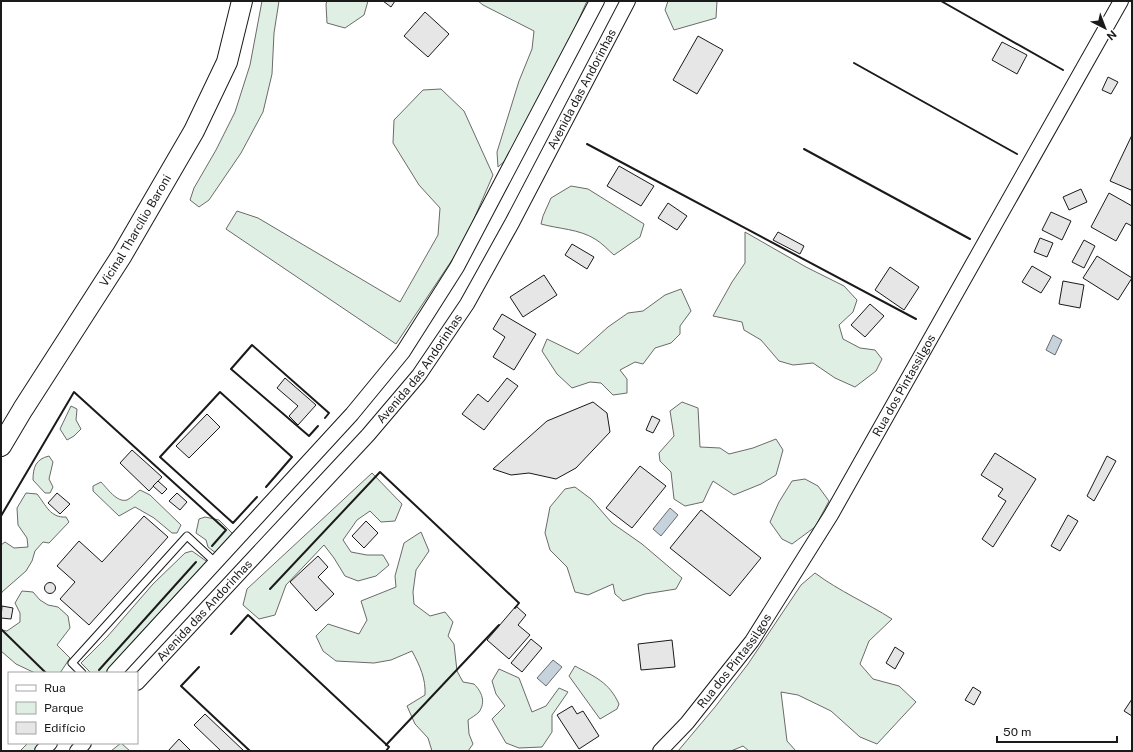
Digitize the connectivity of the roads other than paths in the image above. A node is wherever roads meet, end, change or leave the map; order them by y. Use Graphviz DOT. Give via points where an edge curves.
graph roads {
  1 [pos="242,1"];
  2 [pos="597,1"];
  3 [pos="628,1"];
  4 [pos="1120,1"];
  5 [pos="1,446"];
  6 [pos="216,562"];
  7 [pos="81,672"];
  8 [pos="115,672"];
  9 [pos="138,682"];
  10 [pos="660,751"];
  1 -- 5 [label="main road, Vicinal Tharcílio Baroni" via="227,62 194,131 122,254"];
  2 -- 6 [label="street, Avenida das Andorinhas" via="457,267 403,352 352,414"];
  3 -- 9 [label="street, Avenida das Andorinhas" via="467,304 419,376 368,435"];
  4 -- 10 [label="street, Rua dos Pintassilgos" via="831,515 752,641 687,723"];
  6 -- 7 [label="lane" via="187,536 72,663"];
  6 -- 8 [label="street, Avenida das Andorinhas"];
}
